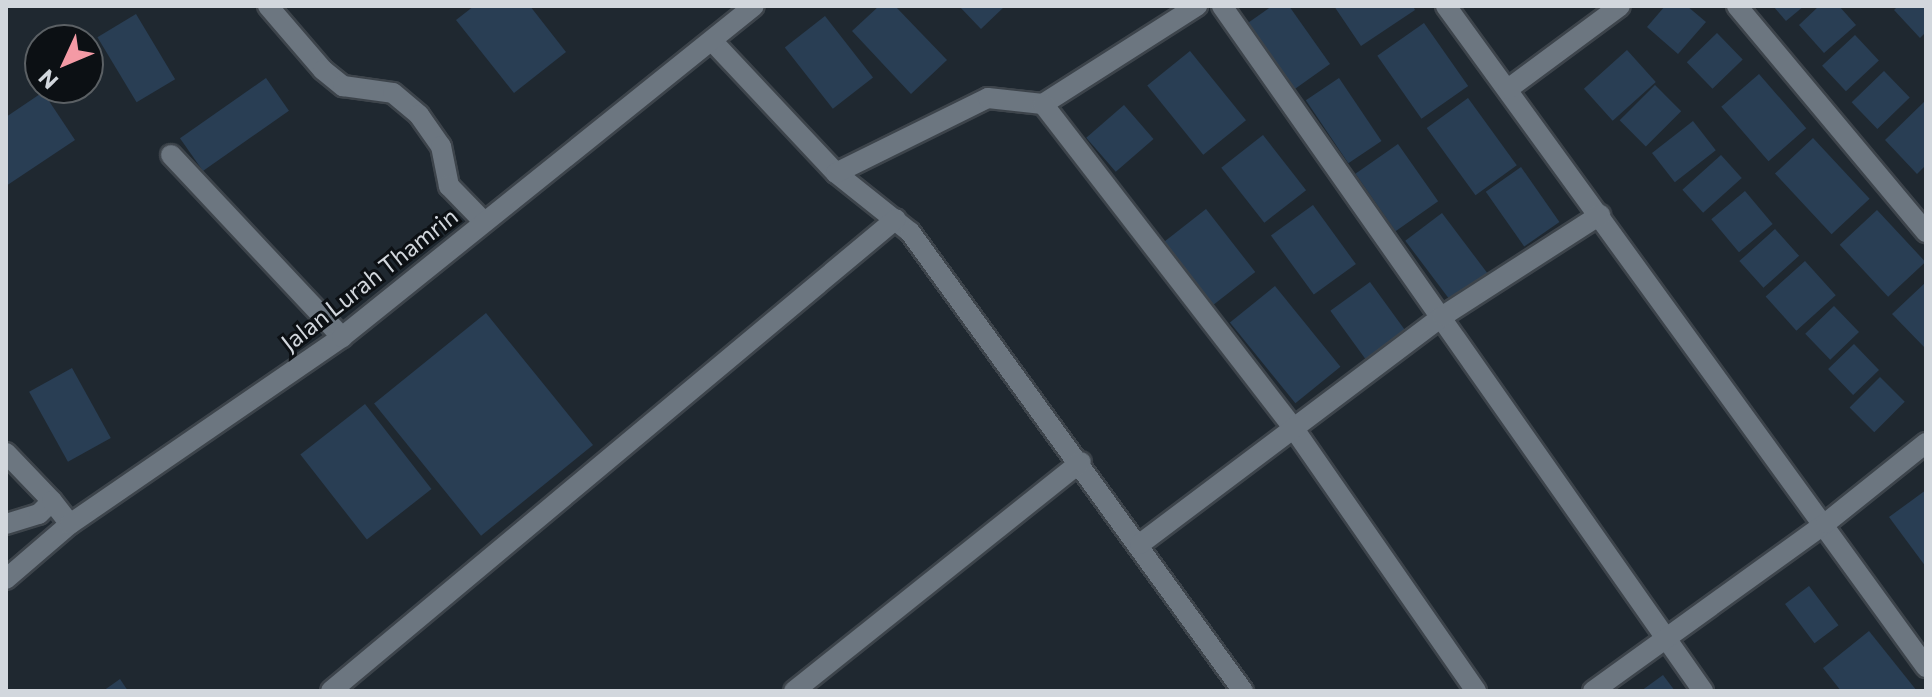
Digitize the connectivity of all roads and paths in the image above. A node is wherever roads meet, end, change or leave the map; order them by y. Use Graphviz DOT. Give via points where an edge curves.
graph roads {
  1 [pos="268,6"];
  2 [pos="754,6"];
  3 [pos="1197,6"];
  4 [pos="1222,6"];
  5 [pos="1446,6"];
  6 [pos="1620,6"];
  7 [pos="1737,6"];
  8 [pos="714,43"];
  9 [pos="1508,89"];
  10 [pos="1043,104"];
  11 [pos="171,155"];
  12 [pos="836,173"];
  13 [pos="1600,215"];
  14 [pos="896,219"];
  15 [pos="484,222"];
  16 [pos="1926,232"];
  17 [pos="1443,316"];
  18 [pos="342,337"];
  19 [pos="1294,429"];
  20 [pos="1926,443"];
  21 [pos="6,453"];
  22 [pos="1081,462"];
  23 [pos="52,501"];
  24 [pos="1826,523"];
  25 [pos="6,524"];
  26 [pos="70,524"];
  27 [pos="1140,544"];
  28 [pos="6,579"];
  29 [pos="1666,641"];
  30 [pos="1926,667"];
  31 [pos="331,691"];
  32 [pos="794,691"];
  33 [pos="1243,691"];
  34 [pos="1476,691"];
  35 [pos="1593,691"];
  36 [pos="1703,691"];
  1 -- 15 [label="street" via="343,86 393,93 419,115 441,146 449,186"];
  2 -- 8 [label="street, Jalan Lurah Thamrin"];
  3 -- 10 [label="street"];
  4 -- 17 [label="street"];
  5 -- 9 [label="street"];
  6 -- 9 [label="street"];
  7 -- 16 [label="street"];
  8 -- 12 [label="street"];
  8 -- 15 [label="street, Jalan Lurah Thamrin"];
  9 -- 13 [label="street"];
  10 -- 12 [label="street" via="988,98"];
  10 -- 19 [label="street"];
  11 -- 18 [label="street"];
  12 -- 14 [label="street"];
  13 -- 17 [label="street"];
  13 -- 24 [label="street"];
  14 -- 22 [label="street"];
  14 -- 31 [label="street"];
  15 -- 18 [label="street, Jalan Lurah Thamrin"];
  17 -- 19 [label="street"];
  17 -- 29 [label="street"];
  18 -- 26 [label="street, Jalan Lurah Thamrin"];
  19 -- 27 [label="street"];
  19 -- 34 [label="street"];
  20 -- 24 [label="street"];
  21 -- 23 [label="street"];
  22 -- 27 [label="street"];
  22 -- 32 [label="street"];
  23 -- 25 [label="street" via="39,514"];
  23 -- 26 [label="street"];
  24 -- 29 [label="street"];
  24 -- 30 [label="street"];
  26 -- 28 [label="street, Jalan Lurah Thamrin"];
  27 -- 33 [label="street"];
  29 -- 35 [label="street"];
  29 -- 36 [label="street"];
}
